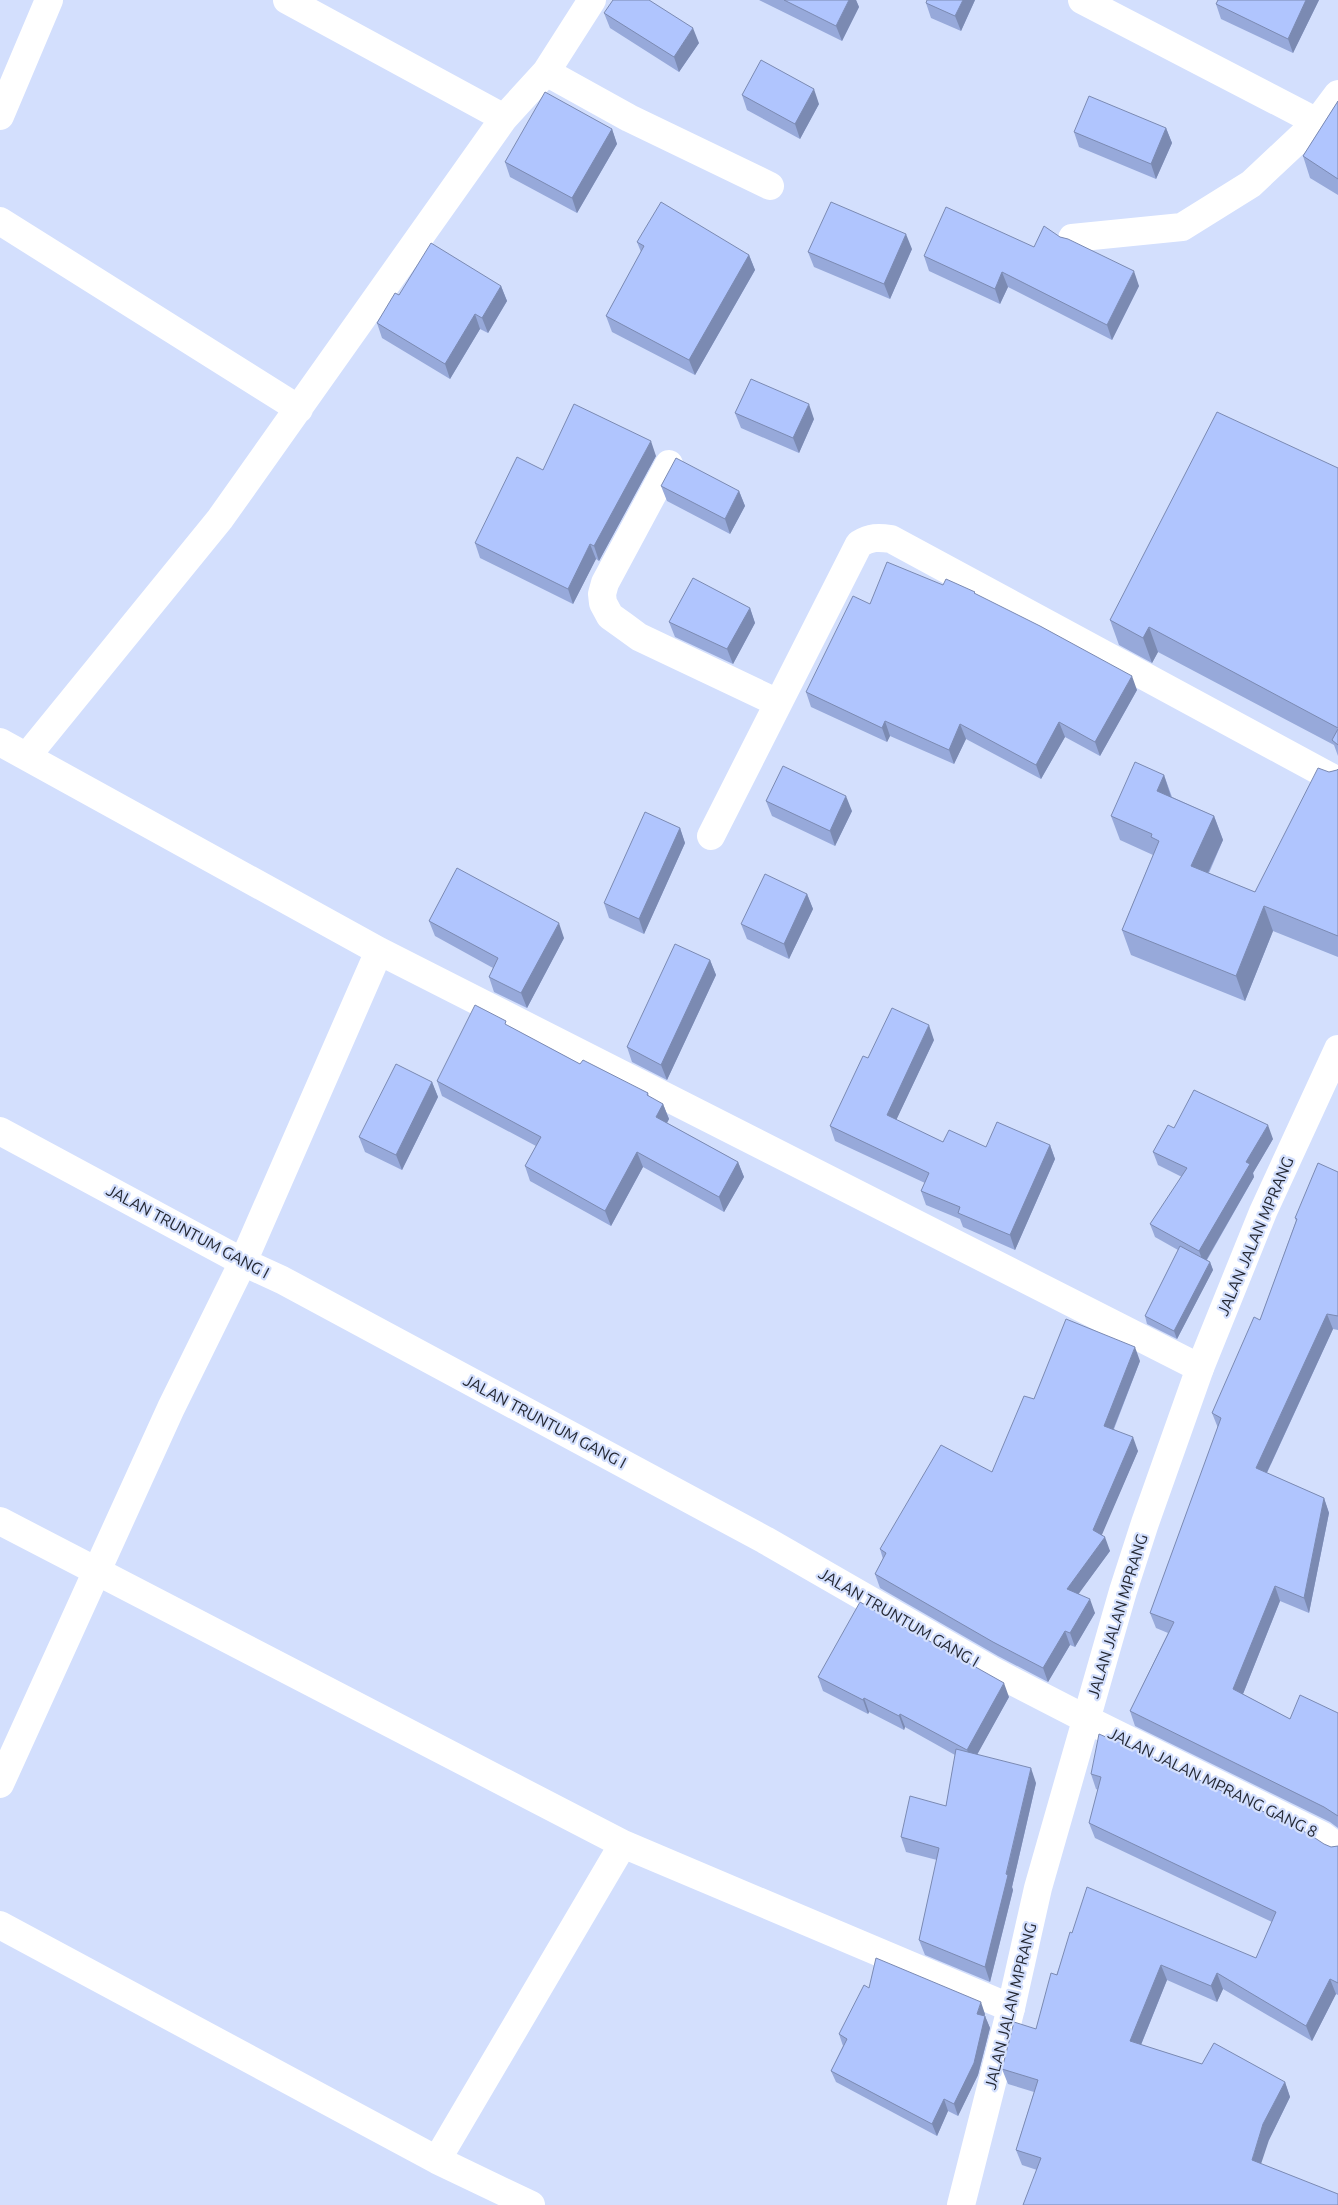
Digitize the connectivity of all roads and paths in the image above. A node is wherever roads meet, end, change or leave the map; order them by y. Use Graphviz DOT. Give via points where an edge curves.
graph roads {
  1 [pos="49,0"];
  2 [pos="287,0"];
  3 [pos="592,0"];
  4 [pos="1082,0"];
  5 [pos="546,72"];
  6 [pos="1338,94"];
  7 [pos="0,116"];
  8 [pos="504,118"];
  9 [pos="1317,122"];
  10 [pos="770,186"];
  11 [pos="0,221"];
  12 [pos="1072,238"];
  13 [pos="299,409"];
  14 [pos="669,464"];
  15 [pos="778,703"];
  16 [pos="0,742"];
  17 [pos="27,756"];
  18 [pos="1338,780"];
  19 [pos="711,836"];
  20 [pos="379,951"];
  21 [pos="1338,1048"];
  22 [pos="0,1131"];
  23 [pos="243,1262"];
  24 [pos="1200,1368"];
  25 [pos="0,1521"];
  26 [pos="96,1572"];
  27 [pos="1086,1719"];
  28 [pos="0,1784"];
  29 [pos="623,1844"];
  30 [pos="1338,1847"];
  31 [pos="0,1925"];
  32 [pos="1011,2008"];
  33 [pos="437,2160"];
  34 [pos="531,2205"];
  35 [pos="961,2205"];
  1 -- 7 [label="street"];
  2 -- 8 [label="street"];
  3 -- 5 [label="street"];
  4 -- 9 [label="street"];
  5 -- 8 [label="street"];
  5 -- 10 [label="street" via="629,118"];
  6 -- 9 [label="street"];
  8 -- 13 [label="street"];
  9 -- 12 [label="street" via="1251,184 1182,227"];
  11 -- 13 [label="street"];
  13 -- 17 [label="street" via="220,519"];
  14 -- 15 [label="street" via="605,583 603,604 610,616 639,637"];
  15 -- 18 [label="street" via="859,544 879,537 892,539"];
  15 -- 19 [label="street"];
  16 -- 17 [label="street"];
  17 -- 20 [label="street"];
  20 -- 23 [label="street"];
  20 -- 24 [label="street"];
  21 -- 24 [label="street, JALAN JALAN MPRANG" via="1263,1212"];
  22 -- 23 [label="street, JALAN TRUNTUM GANG I"];
  23 -- 26 [label="street" via="171,1408"];
  23 -- 27 [label="street, JALAN TRUNTUM GANG I" via="765,1540 991,1670"];
  24 -- 27 [label="street, JALAN JALAN MPRANG" via="1142,1532"];
  25 -- 26 [label="street"];
  26 -- 28 [label="street"];
  26 -- 29 [label="street"];
  27 -- 30 [label="street, JALAN JALAN MPRANG GANG 8" via="1323,1836"];
  27 -- 32 [label="street, JALAN JALAN MPRANG" via="1038,1888"];
  29 -- 32 [label="street"];
  29 -- 33 [label="street"];
  31 -- 33 [label="street"];
  32 -- 35 [label="street, JALAN JALAN MPRANG"];
  33 -- 34 [label="street"];
}
